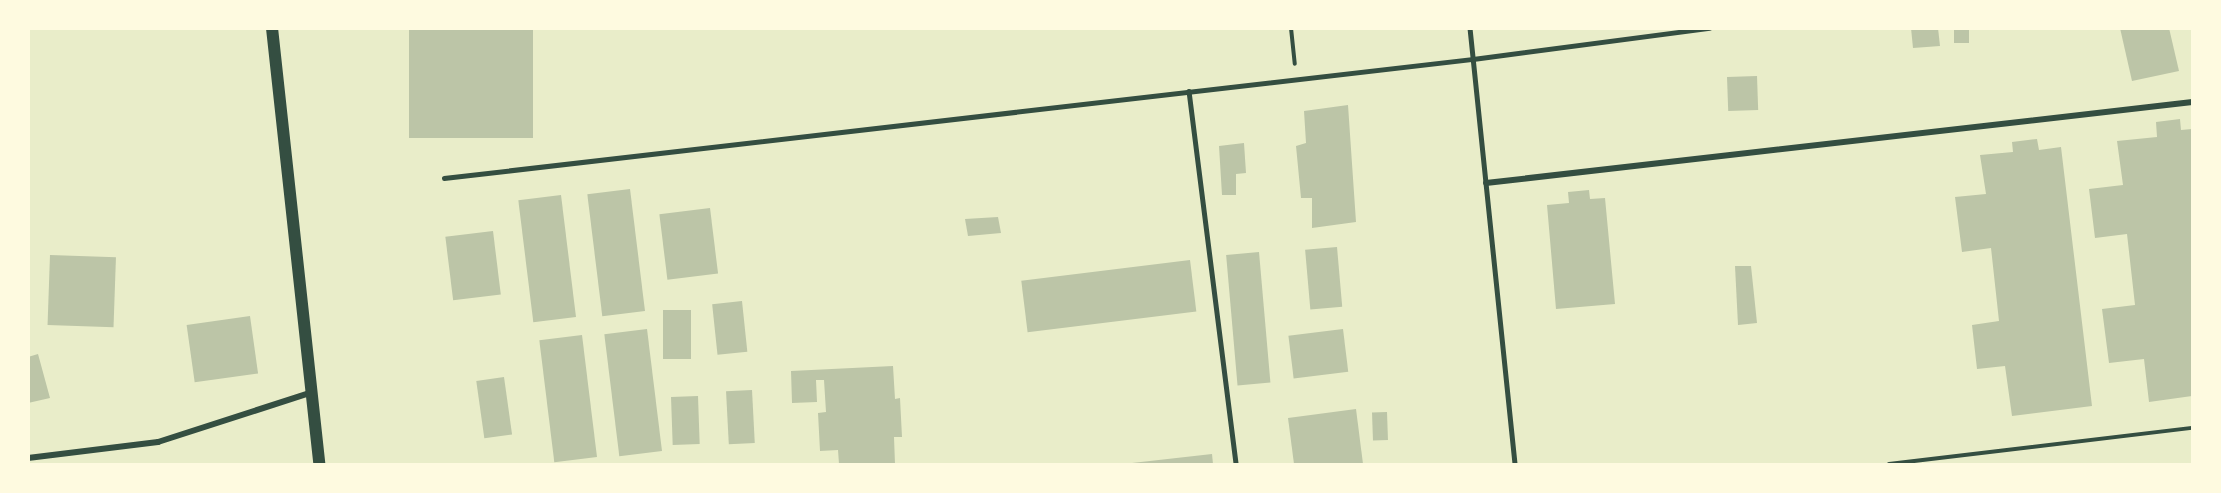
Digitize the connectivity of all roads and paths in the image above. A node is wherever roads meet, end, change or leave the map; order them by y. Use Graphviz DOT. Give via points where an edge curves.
graph roads {
  1 [pos="272,28"];
  2 [pos="1291,28"];
  3 [pos="1470,28"];
  4 [pos="1709,28"];
  5 [pos="1473,59"];
  6 [pos="1297,79"];
  7 [pos="1189,92"];
  8 [pos="2193,102"];
  9 [pos="444,178"];
  10 [pos="1486,183"];
  11 [pos="313,392"];
  12 [pos="2193,428"];
  13 [pos="28,458"];
  14 [pos="319,465"];
  15 [pos="1236,465"];
  16 [pos="1515,465"];
  17 [pos="1889,465"];
  1 -- 11 [label="main road"];
  2 -- 6 [label="path"];
  3 -- 5 [label="lane"];
  4 -- 5 [label="lane"];
  5 -- 6 [label="lane"];
  5 -- 10 [label="lane"];
  6 -- 7 [label="lane"];
  7 -- 9 [label="lane"];
  7 -- 15 [label="lane"];
  8 -- 10 [label="street"];
  10 -- 16 [label="lane"];
  11 -- 13 [label="street" via="158,442"];
  11 -- 14 [label="main road"];
  12 -- 17 [label="path"];
}
